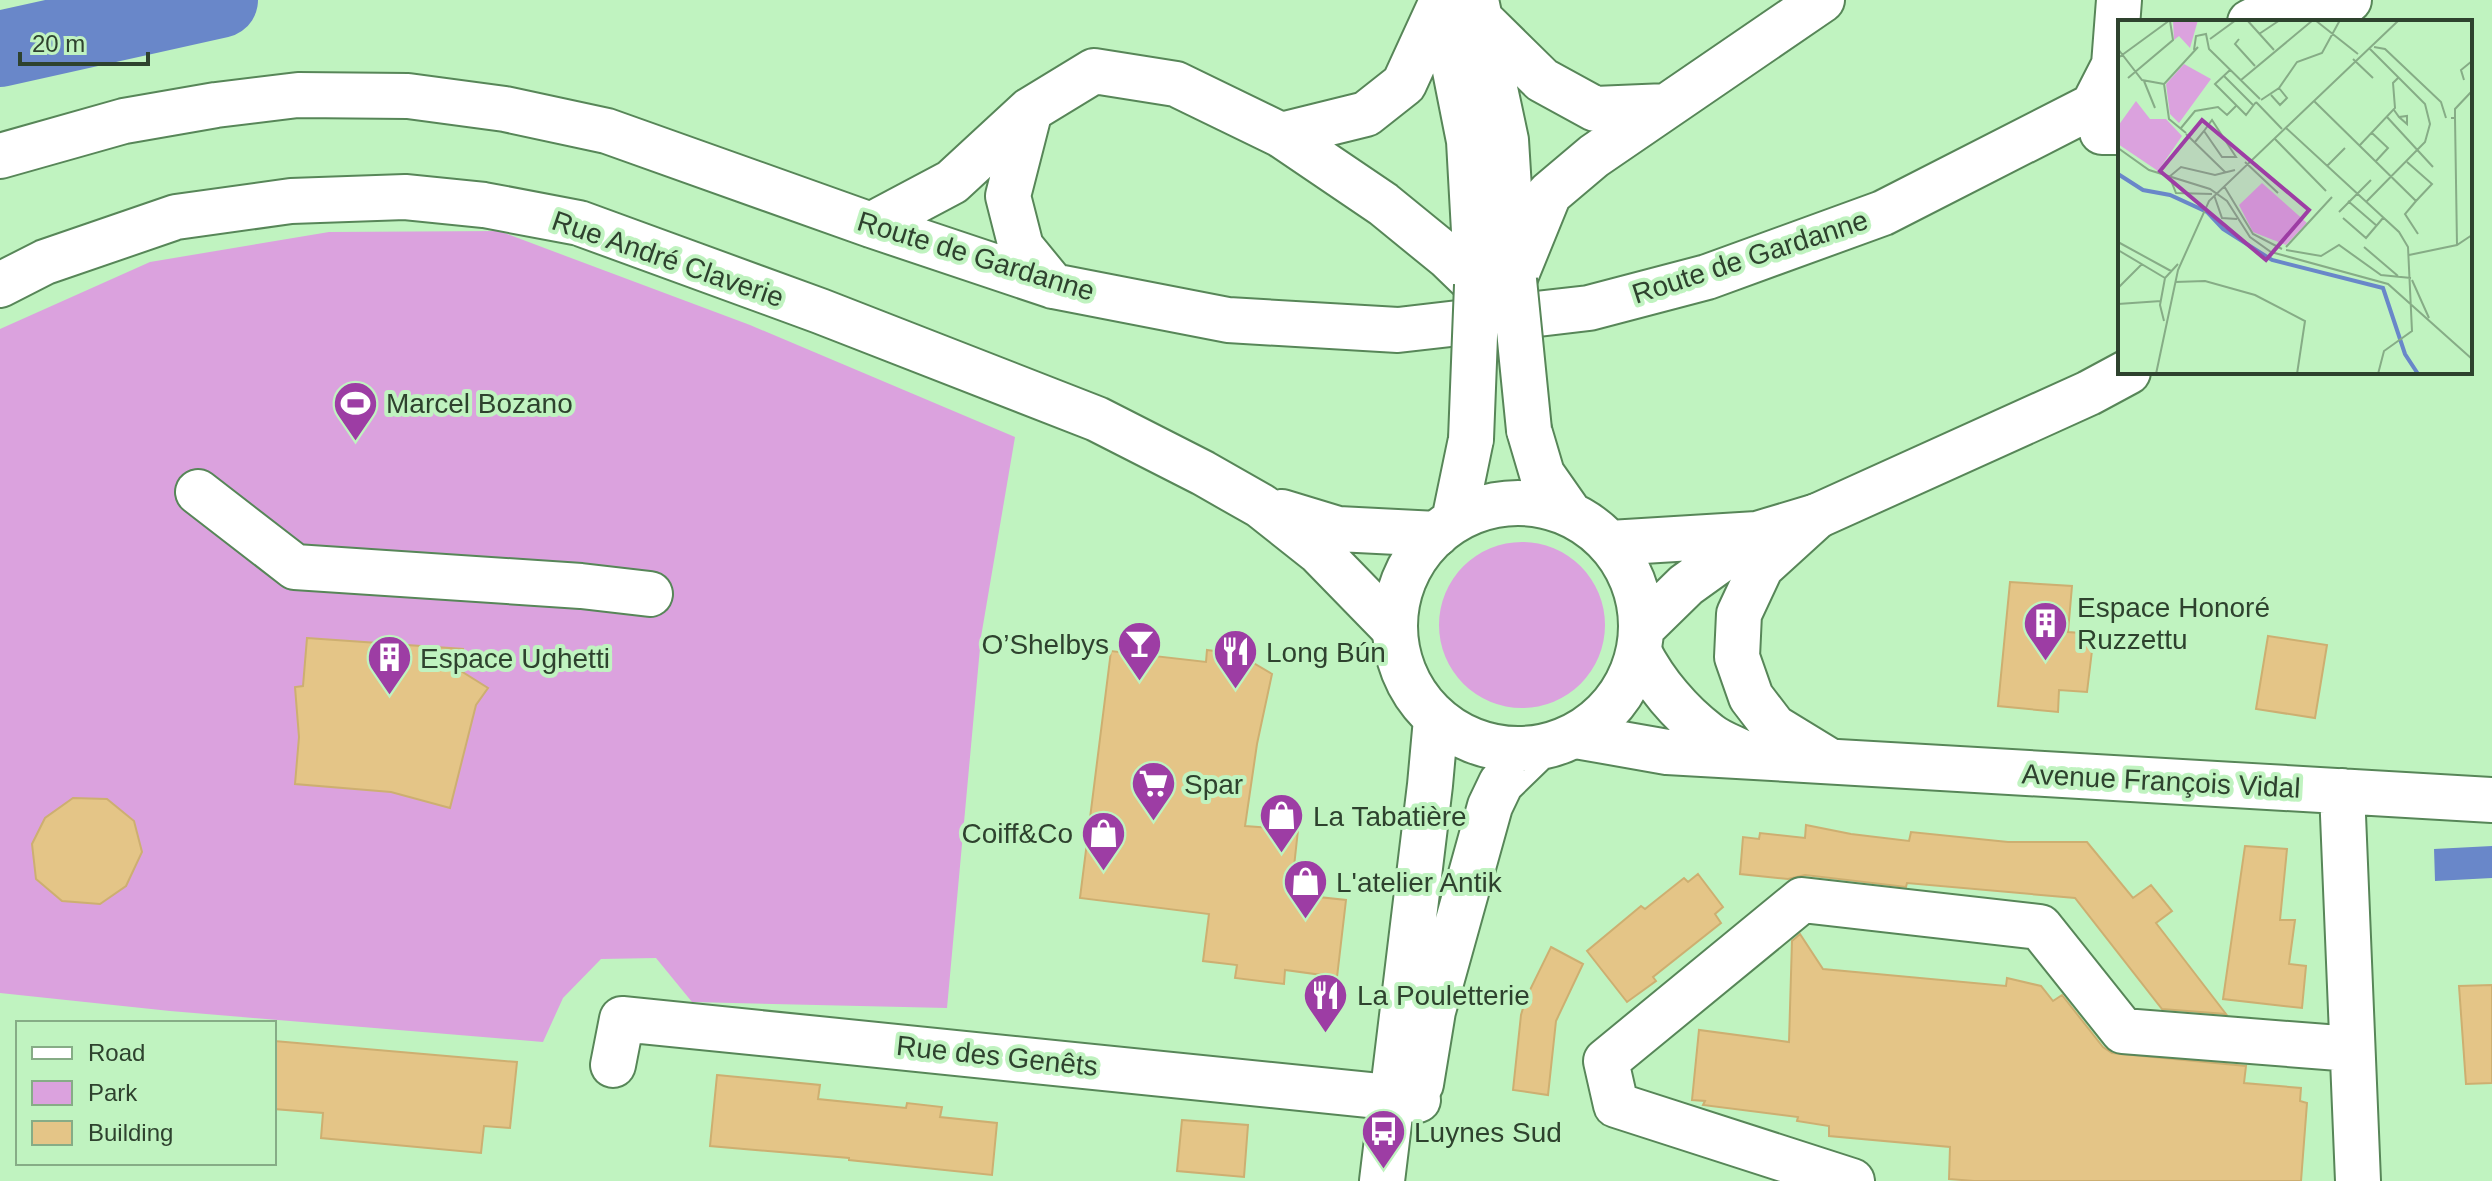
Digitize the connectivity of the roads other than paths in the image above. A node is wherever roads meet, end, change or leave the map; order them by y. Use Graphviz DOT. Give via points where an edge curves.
graph roads {
  1 [pos="1822,0"];
  2 [pos="2119,0"];
  3 [pos="2349,0"];
  4 [pos="1460,6"];
  5 [pos="2279,14"];
  6 [pos="1667,106"];
  7 [pos="1030,110"];
  8 [pos="2111,117"];
  9 [pos="1281,135"];
  10 [pos="0,156"];
  11 [pos="0,183"];
  12 [pos="871,225"];
  13 [pos="1496,282"];
  14 [pos="0,285"];
  15 [pos="1053,286"];
  16 [pos="2124,374"];
  17 [pos="198,492"];
  18 [pos="1261,506"];
  19 [pos="1570,514"];
  20 [pos="1817,516"];
  21 [pos="1446,528"];
  22 [pos="1757,534"];
  23 [pos="1610,543"];
  24 [pos="650,594"];
  25 [pos="1395,630"];
  26 [pos="1640,640"];
  27 [pos="1436,719"];
  28 [pos="1556,742"];
  29 [pos="1753,758"];
  30 [pos="1830,762"];
  31 [pos="2342,791"];
  32 [pos="2492,800"];
  33 [pos="2352,1049"];
  34 [pos="613,1065"];
  35 [pos="1406,1098"];
  36 [pos="1382,1181"];
  37 [pos="1407,1181"];
  38 [pos="1852,1181"];
  39 [pos="2358,1181"];
  1 -- 6 [label="main road"];
  2 -- 8 [label="main road"];
  3 -- 5 [label="main road"];
  4 -- 6 [label="main road" via="1542,80 1595,109"];
  4 -- 9 [label="main road" via="1407,81 1366,114"];
  4 -- 13 [label="main road" via="1506,140"];
  6 -- 13 [label="main road" via="1549,194"];
  7 -- 9 [label="main road" via="1094,71 1176,84"];
  7 -- 12 [label="main road" via="952,182"];
  7 -- 15 [label="main road" via="1008,196 1021,247"];
  8 -- 11 [label="main road, Route de Gardanne" via="1895,237 1715,303 1592,334 1404,353 1224,346 1041,311 595,152 482,131 379,121 289,124 156,142"];
  8 -- 15 [label="main road, Route de Gardanne" via="1883,213 1707,277 1589,308 1398,330 1228,320"];
  9 -- 13 [label="main road" via="1383,204 1448,257"];
  10 -- 12 [label="main road, Route de Gardanne" via="124,121 216,105 298,95 408,96 607,131"];
  12 -- 15 [label="main road, Route de Gardanne"];
  13 -- 19 [label="main road, bridge" via="1542,474"];
  13 -- 21 [label="main road, bridge" via="1471,439"];
  14 -- 18 [label="main road, Rue André Claverie" via="45,262 176,217 291,201 405,197 484,205 579,223 820,311 1097,419"];
  16 -- 20 [label="main road"];
  17 -- 24 [label="main road" via="295,567"];
  18 -- 21 [label="main road, Rue André Claverie" via="1338,529"];
  18 -- 25 [label="main road, Rue André Claverie" via="1319,552"];
  19 -- 21 [label="main road" via="1511,503 1481,508"];
  19 -- 23 [label="main road"];
  20 -- 22 [label="main road"];
  20 -- 30 [label="main road, Avenue François Vidal" via="1761,567 1739,614 1737,657 1751,697 1774,727"];
  21 -- 25 [label="main road" via="1413,561 1399,594"];
  22 -- 23 [label="main road"];
  22 -- 26 [label="main road" via="1686,585"];
  23 -- 26 [label="main road" via="1628,568 1639,598"];
  25 -- 27 [label="main road" via="1406,679"];
  26 -- 28 [label="main road" via="1626,686 1605,714"];
  26 -- 29 [label="main road, Avenue François Vidal" via="1647,668 1675,703 1709,736"];
  27 -- 28 [label="main road" via="1465,738 1500,748"];
  27 -- 35 [label="main road"];
  28 -- 29 [label="main road, Avenue François Vidal"];
  28 -- 35 [label="main road" via="1501,783 1490,806"];
  29 -- 30 [label="main road, Avenue François Vidal"];
  30 -- 31 [label="main road, Avenue François Vidal"];
  31 -- 32 [label="main road, Avenue François Vidal"];
  31 -- 33 [label="main road"];
  33 -- 38 [label="main road" via="2123,1031 2040,927 1802,900 1606,1061 1616,1105"];
  33 -- 39 [label="main road"];
  34 -- 35 [label="main road, Rue des Genêts" via="622,1019"];
  35 -- 36 [label="main road"];
  35 -- 37 [label="main road"];
}
